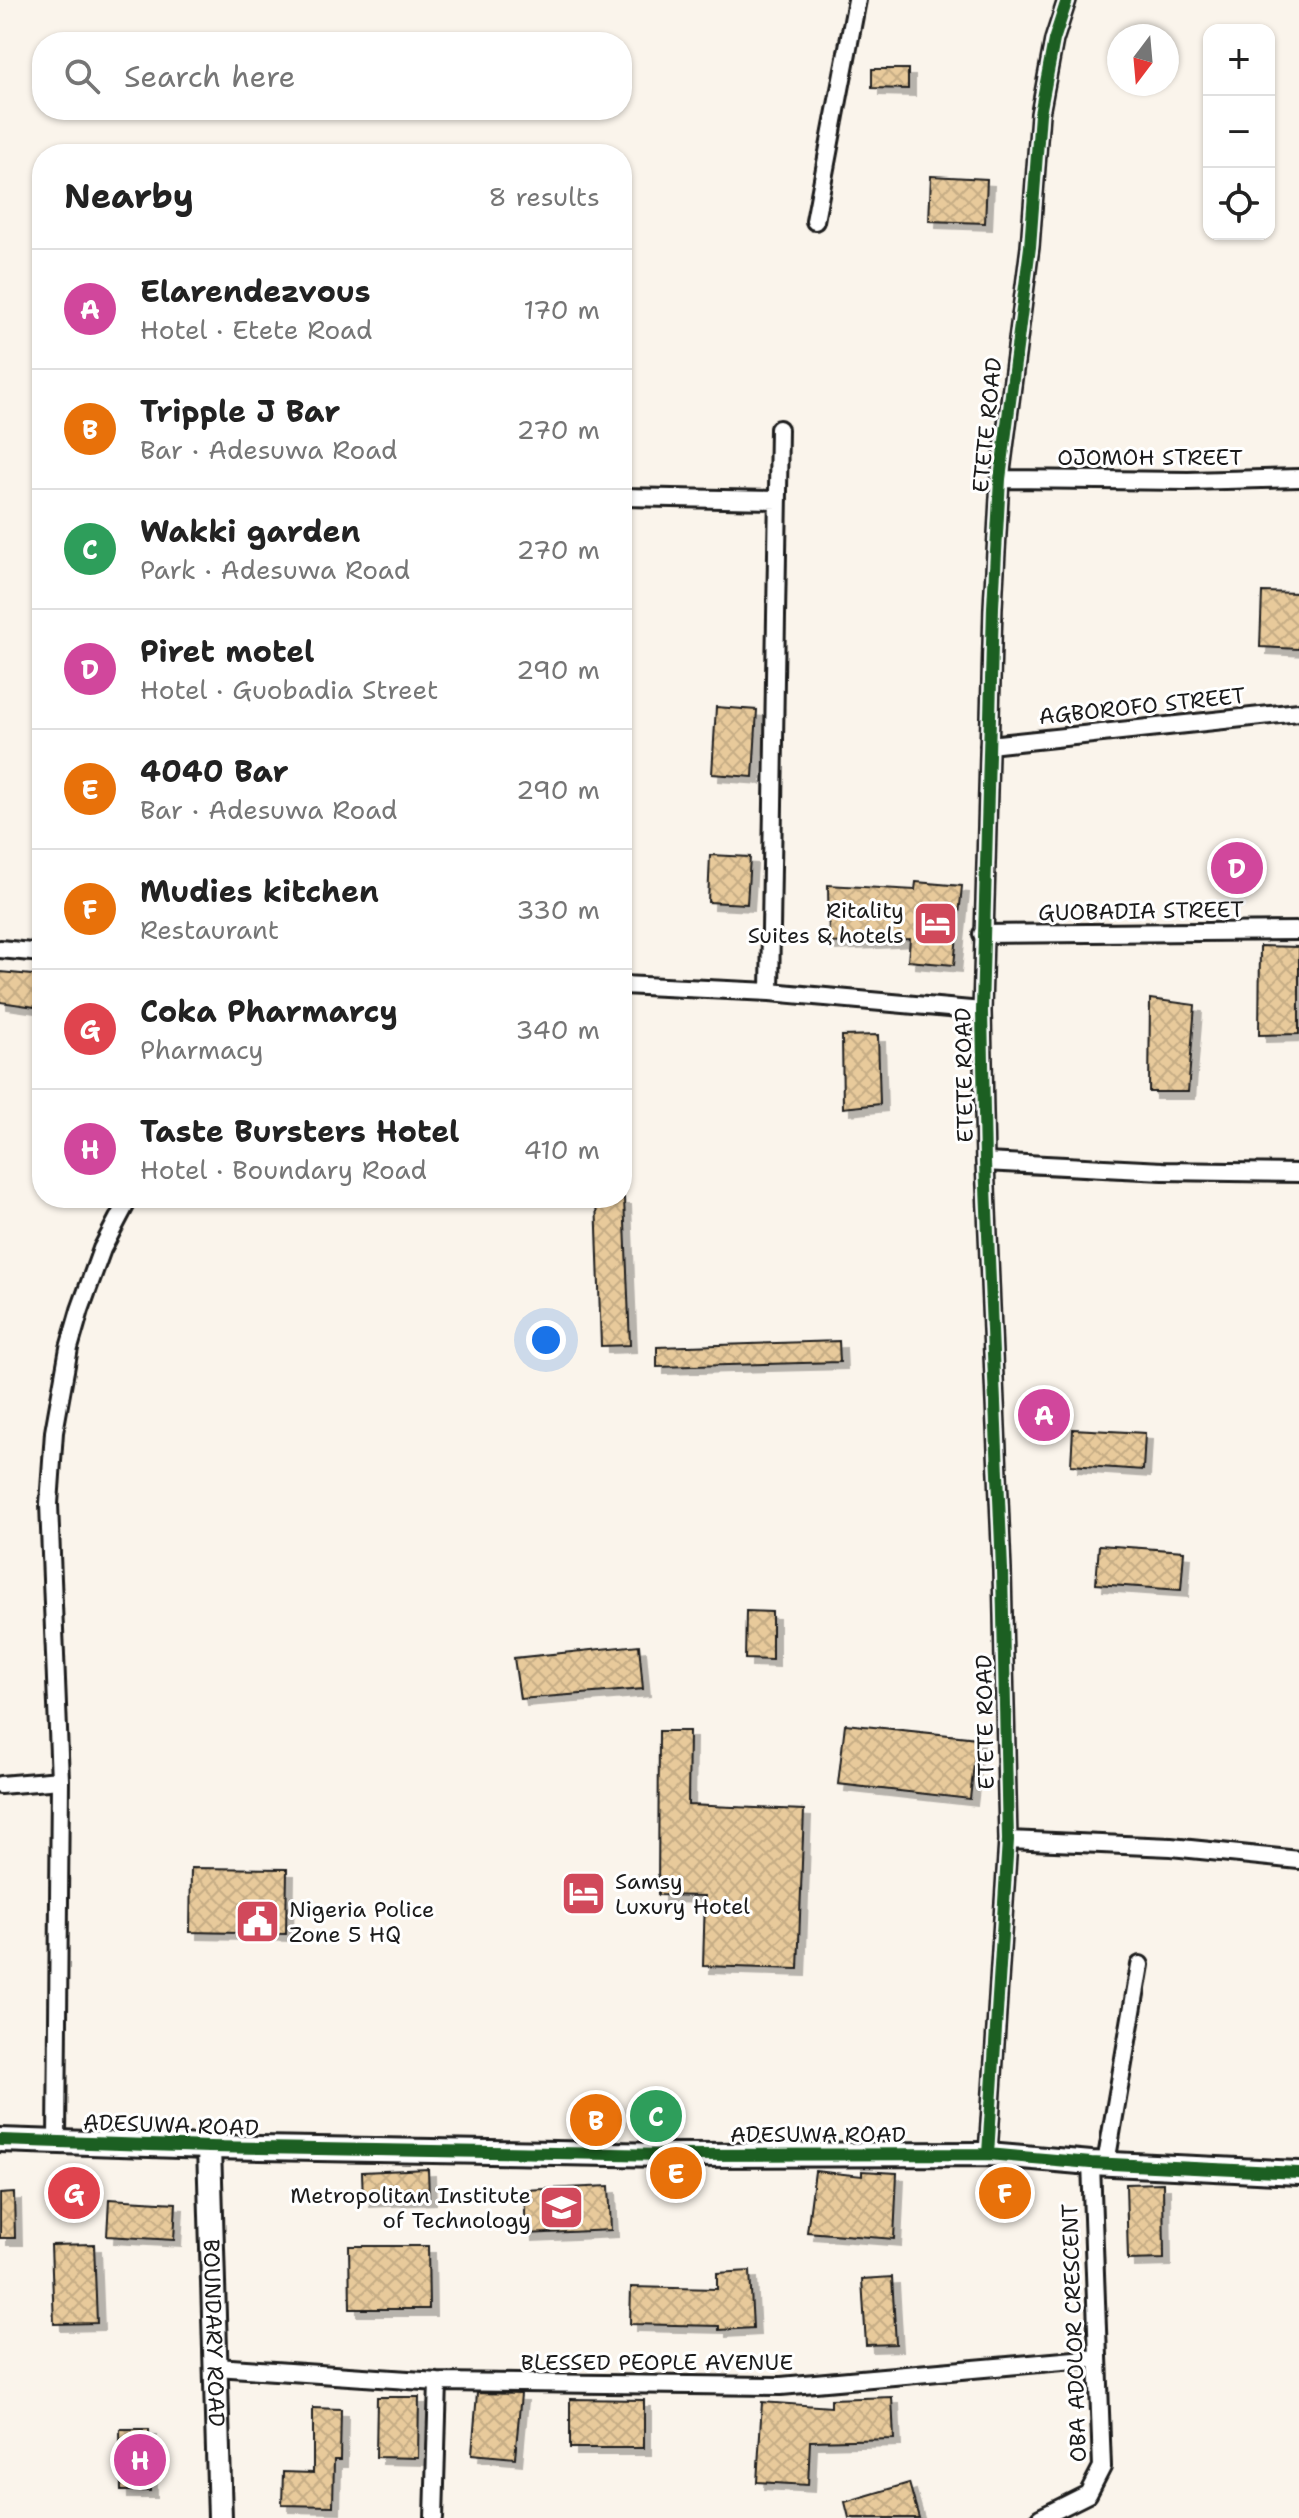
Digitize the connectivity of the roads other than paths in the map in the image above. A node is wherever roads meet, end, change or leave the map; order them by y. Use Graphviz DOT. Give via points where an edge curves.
graph roads {
  1 [pos="857,0"];
  2 [pos="1067,0"];
  3 [pos="815,221"];
  4 [pos="779,429"];
  5 [pos="1299,478"];
  6 [pos="1000,479"];
  7 [pos="632,497"];
  8 [pos="778,500"];
  9 [pos="1299,712"];
  10 [pos="989,745"];
  11 [pos="1299,931"];
  12 [pos="982,934"];
  13 [pos="0,949"];
  14 [pos="32,952"];
  15 [pos="632,985"];
  16 [pos="770,992"];
  17 [pos="982,1011"];
  18 [pos="985,1162"];
  19 [pos="1299,1173"];
  20 [pos="124,1208"];
  21 [pos="60,1780"];
  22 [pos="0,1785"];
  23 [pos="1008,1840"];
  24 [pos="1299,1860"];
  25 [pos="1140,1965"];
  26 [pos="0,2140"];
  27 [pos="57,2141"];
  28 [pos="209,2147"];
  29 [pos="988,2154"];
  30 [pos="1099,2163"];
  31 [pos="1299,2173"];
  32 [pos="1097,2358"];
  33 [pos="216,2367"];
  34 [pos="438,2382"];
  35 [pos="220,2518"];
  36 [pos="434,2518"];
  37 [pos="1040,2518"];
  1 -- 3 [label="street"];
  2 -- 6 [label="street, ETETE ROAD" via="1040,114 1030,247"];
  4 -- 8 [label="street"];
  5 -- 6 [label="street, OJOMOH STREET"];
  6 -- 10 [label="street, ETETE ROAD"];
  7 -- 8 [label="street"];
  8 -- 16 [label="street"];
  9 -- 10 [label="street, AGBOROFO STREET"];
  10 -- 12 [label="street, ETETE ROAD"];
  11 -- 12 [label="street, GUOBADIA STREET"];
  12 -- 17 [label="street, ETETE ROAD"];
  13 -- 14 [label="street"];
  15 -- 16 [label="street"];
  16 -- 17 [label="street"];
  17 -- 18 [label="street, ETETE ROAD"];
  18 -- 19 [label="street"];
  18 -- 23 [label="street, ETETE ROAD"];
  20 -- 21 [label="street" via="80,1310 54,1432 49,1504"];
  21 -- 22 [label="street"];
  21 -- 27 [label="street"];
  23 -- 24 [label="street" via="1171,1847"];
  23 -- 29 [label="street, ETETE ROAD"];
  25 -- 30 [label="street, OBA ADOLOR CRESCENT"];
  26 -- 27 [label="street, ADESUWA ROAD"];
  27 -- 28 [label="street, ADESUWA ROAD"];
  28 -- 29 [label="street, ADESUWA ROAD"];
  28 -- 33 [label="street, BOUNDARY ROAD"];
  29 -- 30 [label="street, ADESUWA ROAD"];
  30 -- 31 [label="street, ADESUWA ROAD"];
  30 -- 32 [label="street, OBA ADOLOR CRESCENT"];
  32 -- 34 [label="street, BLESSED PEOPLE AVENUE" via="781,2386"];
  32 -- 37 [label="street, OBA ADOLOR CRESCENT" via="1102,2467 1088,2494"];
  33 -- 34 [label="street, BLESSED PEOPLE AVENUE"];
  33 -- 35 [label="street, BOUNDARY ROAD"];
  34 -- 36 [label="street"];
}
